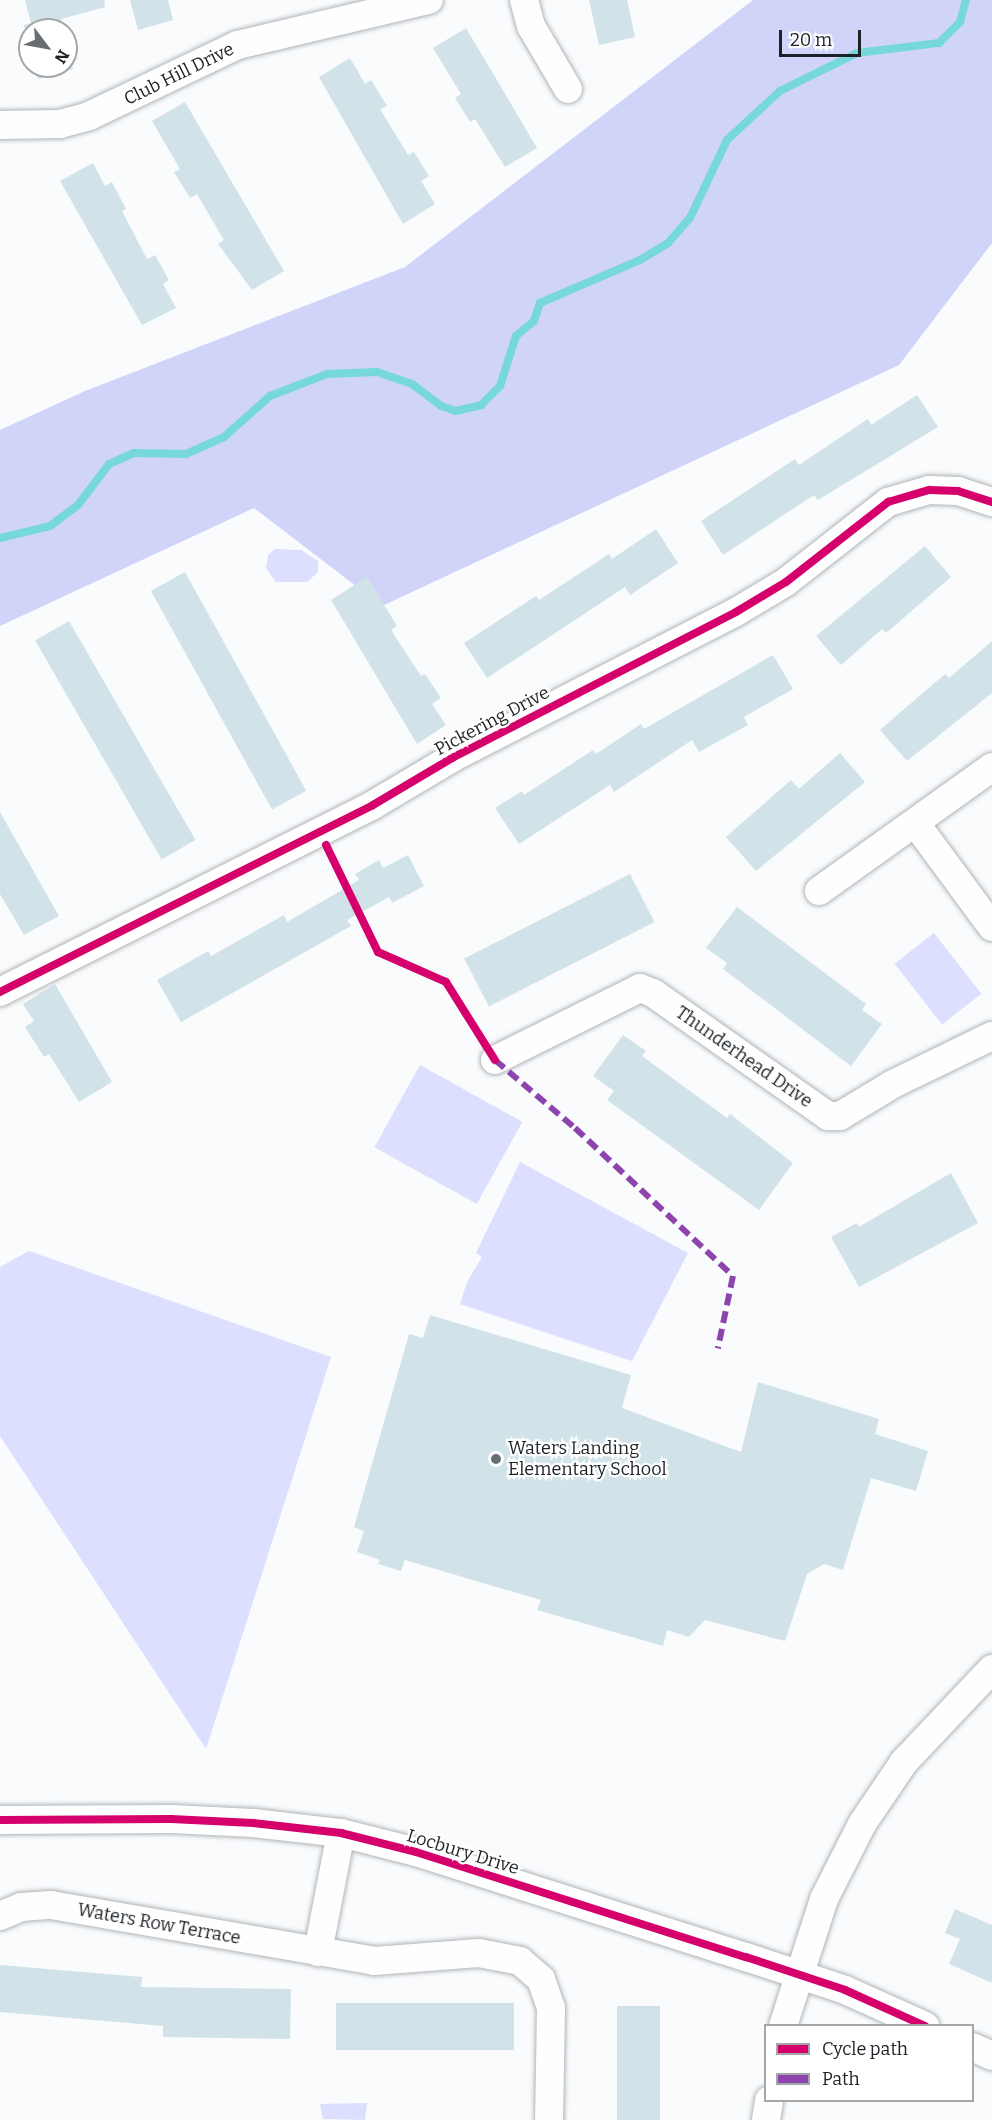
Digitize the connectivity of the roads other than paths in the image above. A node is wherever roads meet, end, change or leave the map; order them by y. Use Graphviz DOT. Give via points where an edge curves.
graph roads {
  1 [pos="429,0"];
  2 [pos="524,0"];
  3 [pos="568,89"];
  4 [pos="0,125"];
  5 [pos="992,502"];
  6 [pos="992,767"];
  7 [pos="916,824"];
  8 [pos="819,891"];
  9 [pos="992,927"];
  10 [pos="0,992"];
  11 [pos="992,1036"];
  12 [pos="495,1060"];
  13 [pos="992,1669"];
  14 [pos="0,1820"];
  15 [pos="341,1833"];
  16 [pos="0,1916"];
  17 [pos="318,1952"];
  18 [pos="797,1976"];
  19 [pos="783,2024"];
  20 [pos="923,2024"];
  21 [pos="974,2048"];
  22 [pos="992,2056"];
  23 [pos="769,2102"];
  24 [pos="549,2120"];
  25 [pos="766,2120"];
  1 -- 4 [label="street, Club Hill Drive" via="238,45 89,116 60,124"];
  2 -- 3 [label="street" via="531,26"];
  5 -- 10 [label="street, Pickering Drive" via="958,491 929,490 888,502 786,582 736,612 452,758 373,805"];
  6 -- 7 [label="street"];
  7 -- 8 [label="street"];
  7 -- 9 [label="street"];
  11 -- 12 [label="street, Thunderhead Drive" via="893,1084 840,1116 828,1116 640,988"];
  13 -- 18 [label="street" via="904,1762 862,1824 824,1899"];
  14 -- 15 [label="street, Locbury Drive" via="183,1820"];
  15 -- 17 [label="street"];
  15 -- 18 [label="street, Locbury Drive" via="416,1852"];
  16 -- 17 [label="street, Waters Row Terrace" via="21,1907 51,1905"];
  17 -- 24 [label="street, Waters Row Terrace" via="374,1961 479,1953 520,1961 541,1979 551,2008"];
  18 -- 19 [label="street"];
  18 -- 20 [label="street, Locbury Drive" via="845,1990"];
  21 -- 22 [label="street"];
  23 -- 25 [label="street"];
}
